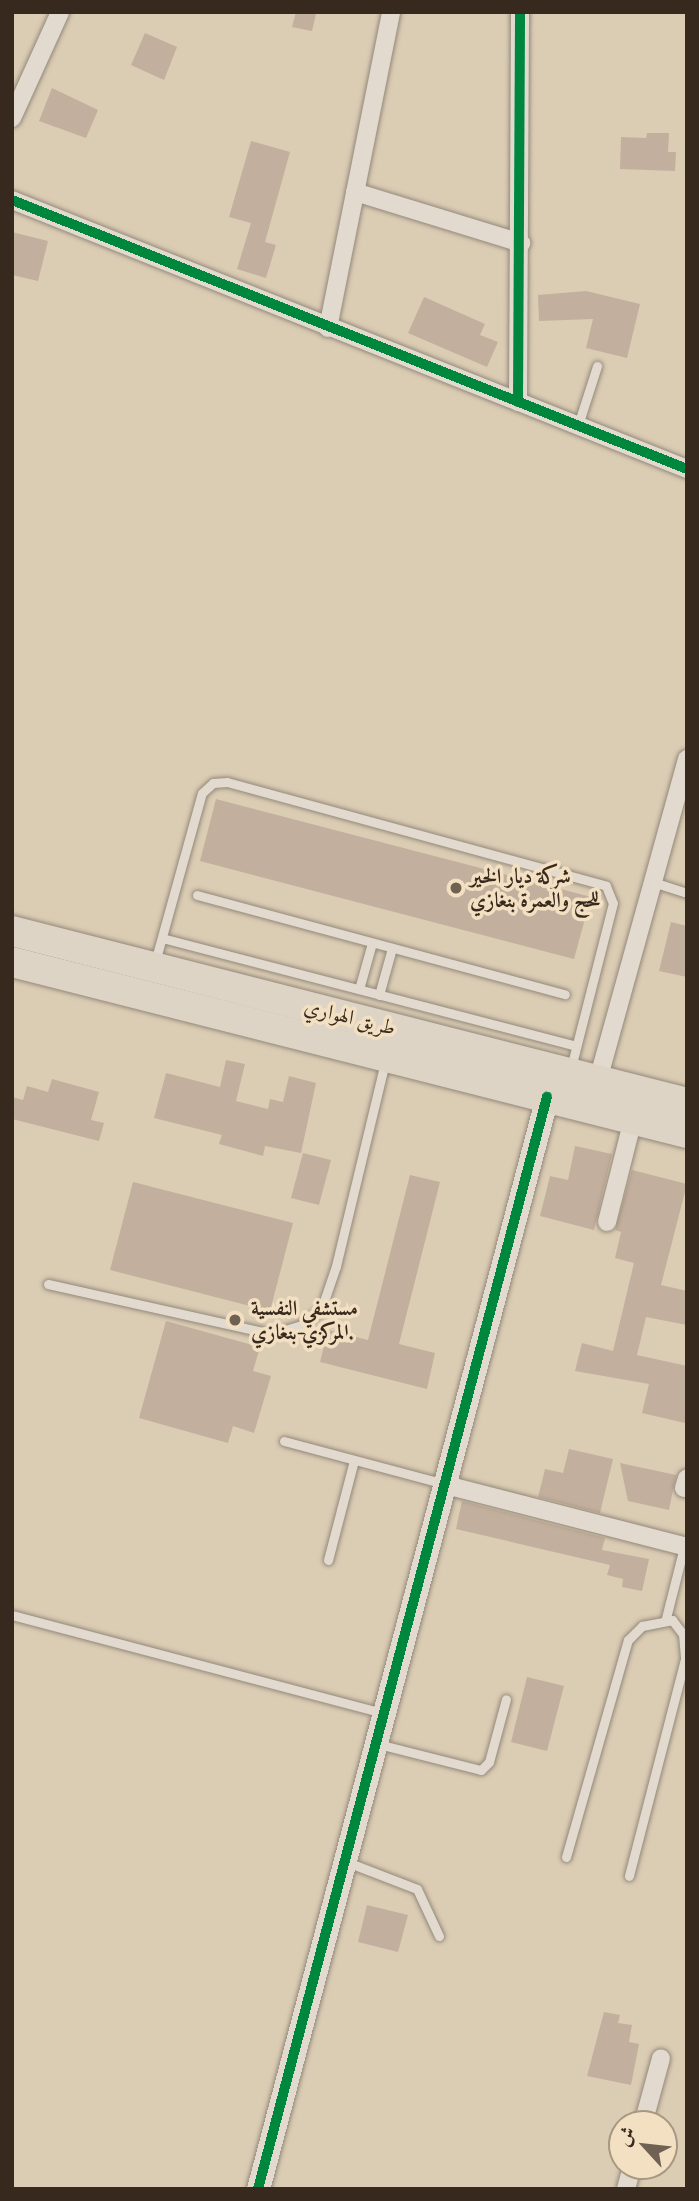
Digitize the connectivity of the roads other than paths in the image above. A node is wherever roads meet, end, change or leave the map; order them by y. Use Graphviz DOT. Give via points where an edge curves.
graph roads {
  1 [pos="60,12"];
  2 [pos="391,12"];
  3 [pos="520,12"];
  4 [pos="12,118"];
  5 [pos="355,192"];
  6 [pos="12,200"];
  7 [pos="521,243"];
  8 [pos="328,328"];
  9 [pos="597,366"];
  10 [pos="518,402"];
  11 [pos="578,425"];
  12 [pos="687,469"];
  13 [pos="687,759"];
  14 [pos="653,882"];
  15 [pos="687,893"];
  16 [pos="197,895"];
  17 [pos="12,931"];
  18 [pos="162,938"];
  19 [pos="372,943"];
  20 [pos="392,948"];
  21 [pos="12,962"];
  22 [pos="153,967"];
  23 [pos="359,989"];
  24 [pos="565,994"];
  25 [pos="379,995"];
  26 [pos="387,1057"];
  27 [pos="573,1059"];
  28 [pos="598,1080"];
  29 [pos="547,1097"];
  30 [pos="687,1103"];
  31 [pos="633,1119"];
  32 [pos="687,1133"];
  33 [pos="607,1222"];
  34 [pos="48,1284"];
  35 [pos="284,1441"];
  36 [pos="354,1460"];
  37 [pos="446,1485"];
  38 [pos="685,1547"];
  39 [pos="328,1560"];
  40 [pos="12,1615"];
  41 [pos="666,1618"];
  42 [pos="506,1699"];
  43 [pos="385,1714"];
  44 [pos="377,1744"];
  45 [pos="566,1857"];
  46 [pos="345,1861"];
  47 [pos="629,1876"];
  48 [pos="439,1936"];
  49 [pos="661,2058"];
  50 [pos="647,2110"];
  51 [pos="258,2189"];
  1 -- 4 [label="street"];
  2 -- 5 [label="street"];
  3 -- 7 [label="street"];
  5 -- 7 [label="street"];
  5 -- 8 [label="street"];
  6 -- 8 [label="street"];
  7 -- 10 [label="street"];
  8 -- 10 [label="street"];
  9 -- 11 [label="lane"];
  10 -- 11 [label="street"];
  11 -- 12 [label="street"];
  13 -- 14 [label="street"];
  14 -- 15 [label="lane"];
  14 -- 28 [label="street"];
  16 -- 19 [label="lane"];
  17 -- 22 [label="highway, طريق الهواري"];
  18 -- 22 [label="lane"];
  18 -- 23 [label="lane"];
  18 -- 27 [label="lane" via="202,793 213,783 227,782 601,882 612,904"];
  19 -- 20 [label="lane"];
  19 -- 23 [label="lane"];
  20 -- 24 [label="lane"];
  20 -- 25 [label="lane"];
  21 -- 26 [label="highway, طريق الهواري"];
  22 -- 27 [label="highway, طريق الهواري"];
  23 -- 25 [label="lane"];
  25 -- 27 [label="lane"];
  26 -- 29 [label="highway, طريق الهواري"];
  26 -- 34 [label="lane" via="336,1266 321,1310 301,1325 272,1334"];
  27 -- 28 [label="highway, طريق الهواري"];
  28 -- 30 [label="highway, طريق الهواري"];
  29 -- 31 [label="highway, طريق الهواري"];
  29 -- 37 [label="street"];
  31 -- 32 [label="highway, طريق الهواري"];
  31 -- 33 [label="street"];
  35 -- 36 [label="lane"];
  36 -- 37 [label="lane"];
  36 -- 39 [label="lane"];
  37 -- 38 [label="street"];
  37 -- 43 [label="street"];
  38 -- 41 [label="lane"];
  40 -- 43 [label="lane"];
  41 -- 45 [label="lane" via="642,1626 628,1640"];
  41 -- 47 [label="lane" via="680,1627 685,1659"];
  42 -- 44 [label="lane" via="489,1762 481,1770"];
  43 -- 44 [label="street"];
  44 -- 46 [label="street"];
  46 -- 48 [label="lane" via="417,1889"];
  46 -- 51 [label="street"];
  49 -- 50 [label="street"];
}
